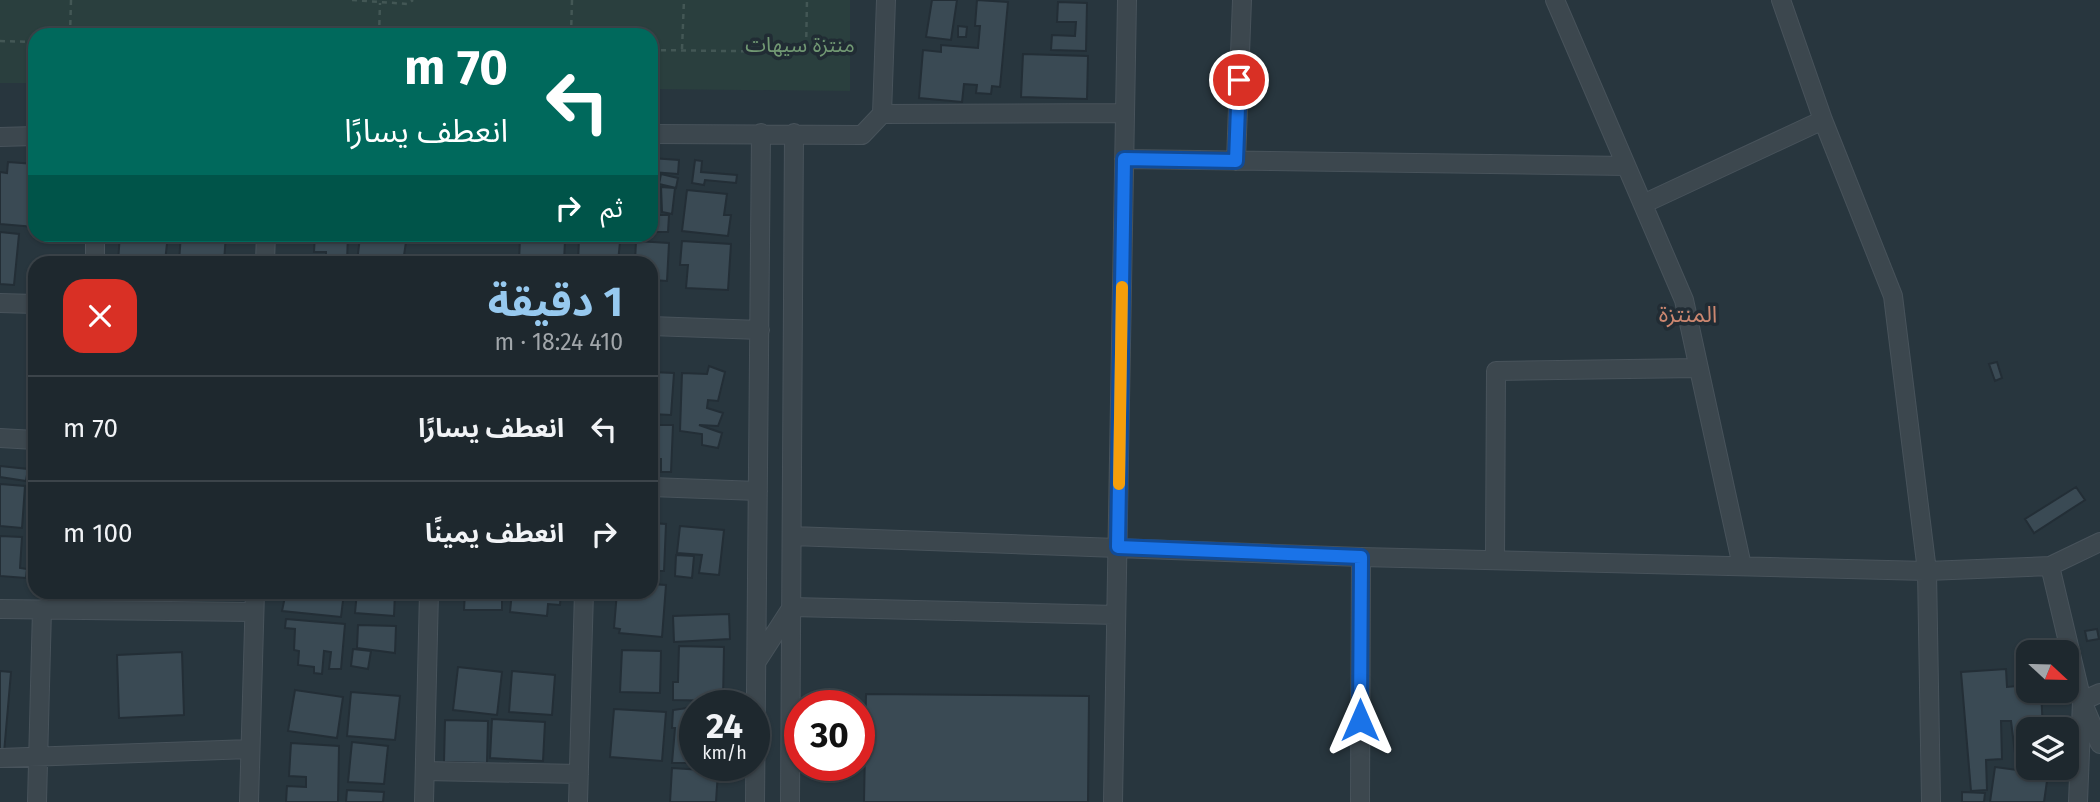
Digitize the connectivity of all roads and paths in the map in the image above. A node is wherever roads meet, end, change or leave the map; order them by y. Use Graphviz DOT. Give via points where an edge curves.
graph roads {
  1 [pos="71,0"];
  2 [pos="352,0"];
  3 [pos="413,0"];
  4 [pos="572,0"];
  5 [pos="684,0"];
  6 [pos="807,0"];
  7 [pos="886,0"];
  8 [pos="1127,0"];
  9 [pos="1242,0"];
  10 [pos="1555,0"];
  11 [pos="1781,0"];
  12 [pos="380,3"];
  13 [pos="70,28"];
  14 [pos="379,28"];
  15 [pos="571,28"];
  16 [pos="0,41"];
  17 [pos="28,42"];
  18 [pos="658,50"];
  19 [pos="682,51"];
  20 [pos="1125,113"];
  21 [pos="883,114"];
  22 [pos="1823,120"];
  23 [pos="761,133"];
  24 [pos="794,133"];
  25 [pos="658,134"];
  26 [pos="28,136"];
  27 [pos="0,137"];
  28 [pos="1124,159"];
  29 [pos="1236,161"];
  30 [pos="1626,166"];
  31 [pos="1643,204"];
  32 [pos="0,303"];
  33 [pos="28,304"];
  34 [pos="658,326"];
  35 [pos="760,330"];
  36 [pos="1698,368"];
  37 [pos="0,438"];
  38 [pos="28,440"];
  39 [pos="658,487"];
  40 [pos="758,491"];
  41 [pos="792,536"];
  42 [pos="2100,542"];
  43 [pos="1118,547"];
  44 [pos="1361,557"];
  45 [pos="1495,560"];
  46 [pos="1742,566"];
  47 [pos="2050,566"];
  48 [pos="1927,571"];
  49 [pos="255,599"];
  50 [pos="429,599"];
  51 [pos="584,599"];
  52 [pos="792,607"];
  53 [pos="0,609"];
  54 [pos="42,609"];
  55 [pos="254,612"];
  56 [pos="1116,615"];
  57 [pos="757,662"];
  58 [pos="2100,692"];
  59 [pos="2082,701"];
  60 [pos="2100,744"];
  61 [pos="250,749"];
  62 [pos="38,756"];
  63 [pos="0,758"];
  64 [pos="425,771"];
  65 [pos="579,774"];
  66 [pos="37,802"];
  67 [pos="248,802"];
  68 [pos="424,802"];
  69 [pos="578,802"];
  70 [pos="755,802"];
  71 [pos="790,802"];
  72 [pos="1113,802"];
  73 [pos="1360,802"];
  74 [pos="1931,802"];
  75 [pos="2078,802"];
  1 -- 13 [label="path"];
  2 -- 12 [label="path"];
  3 -- 12 [label="path" via="408,4"];
  4 -- 15 [label="path"];
  5 -- 19 [label="path"];
  6 -- 19 [label="path" via="806,52"];
  7 -- 21 [label="street"];
  8 -- 20 [label="street"];
  9 -- 29 [label="street"];
  10 -- 30 [label="street"];
  11 -- 22 [label="street"];
  12 -- 14 [label="path"];
  16 -- 17 [label="path"];
  18 -- 19 [label="path"];
  20 -- 21 [label="street"];
  20 -- 28 [label="street"];
  21 -- 24 [label="street" via="862,135"];
  22 -- 31 [label="street"];
  22 -- 48 [label="street" via="1893,296"];
  23 -- 24 [label="street"];
  23 -- 25 [label="street"];
  23 -- 35 [label="street"];
  24 -- 41 [label="street"];
  26 -- 27 [label="street"];
  28 -- 29 [label="street"];
  28 -- 43 [label="street"];
  29 -- 30 [label="street"];
  30 -- 31 [label="street"];
  31 -- 36 [label="street" via="1684,300"];
  32 -- 33 [label="street"];
  34 -- 35 [label="street"];
  35 -- 40 [label="street"];
  36 -- 45 [label="street" via="1496,371"];
  36 -- 46 [label="street"];
  37 -- 38 [label="street"];
  39 -- 40 [label="street"];
  40 -- 57 [label="street"];
  41 -- 43 [label="street"];
  41 -- 52 [label="street"];
  42 -- 47 [label="street"];
  43 -- 44 [label="street"];
  43 -- 56 [label="street"];
  44 -- 45 [label="street"];
  44 -- 73 [label="street"];
  45 -- 46 [label="street"];
  46 -- 48 [label="street"];
  47 -- 48 [label="street"];
  47 -- 59 [label="street"];
  48 -- 74 [label="street"];
  49 -- 55 [label="street"];
  50 -- 64 [label="street"];
  51 -- 65 [label="street"];
  52 -- 56 [label="street"];
  52 -- 57 [label="street"];
  52 -- 71 [label="street"];
  53 -- 54 [label="street"];
  54 -- 55 [label="street"];
  54 -- 62 [label="street"];
  55 -- 61 [label="street"];
  56 -- 72 [label="street"];
  57 -- 70 [label="street"];
  58 -- 59 [label="street"];
  59 -- 60 [label="street"];
  59 -- 75 [label="street"];
  61 -- 62 [label="street"];
  61 -- 67 [label="street"];
  62 -- 63 [label="street"];
  62 -- 66 [label="street"];
  64 -- 65 [label="street"];
  64 -- 68 [label="street"];
  65 -- 69 [label="street"];
}
